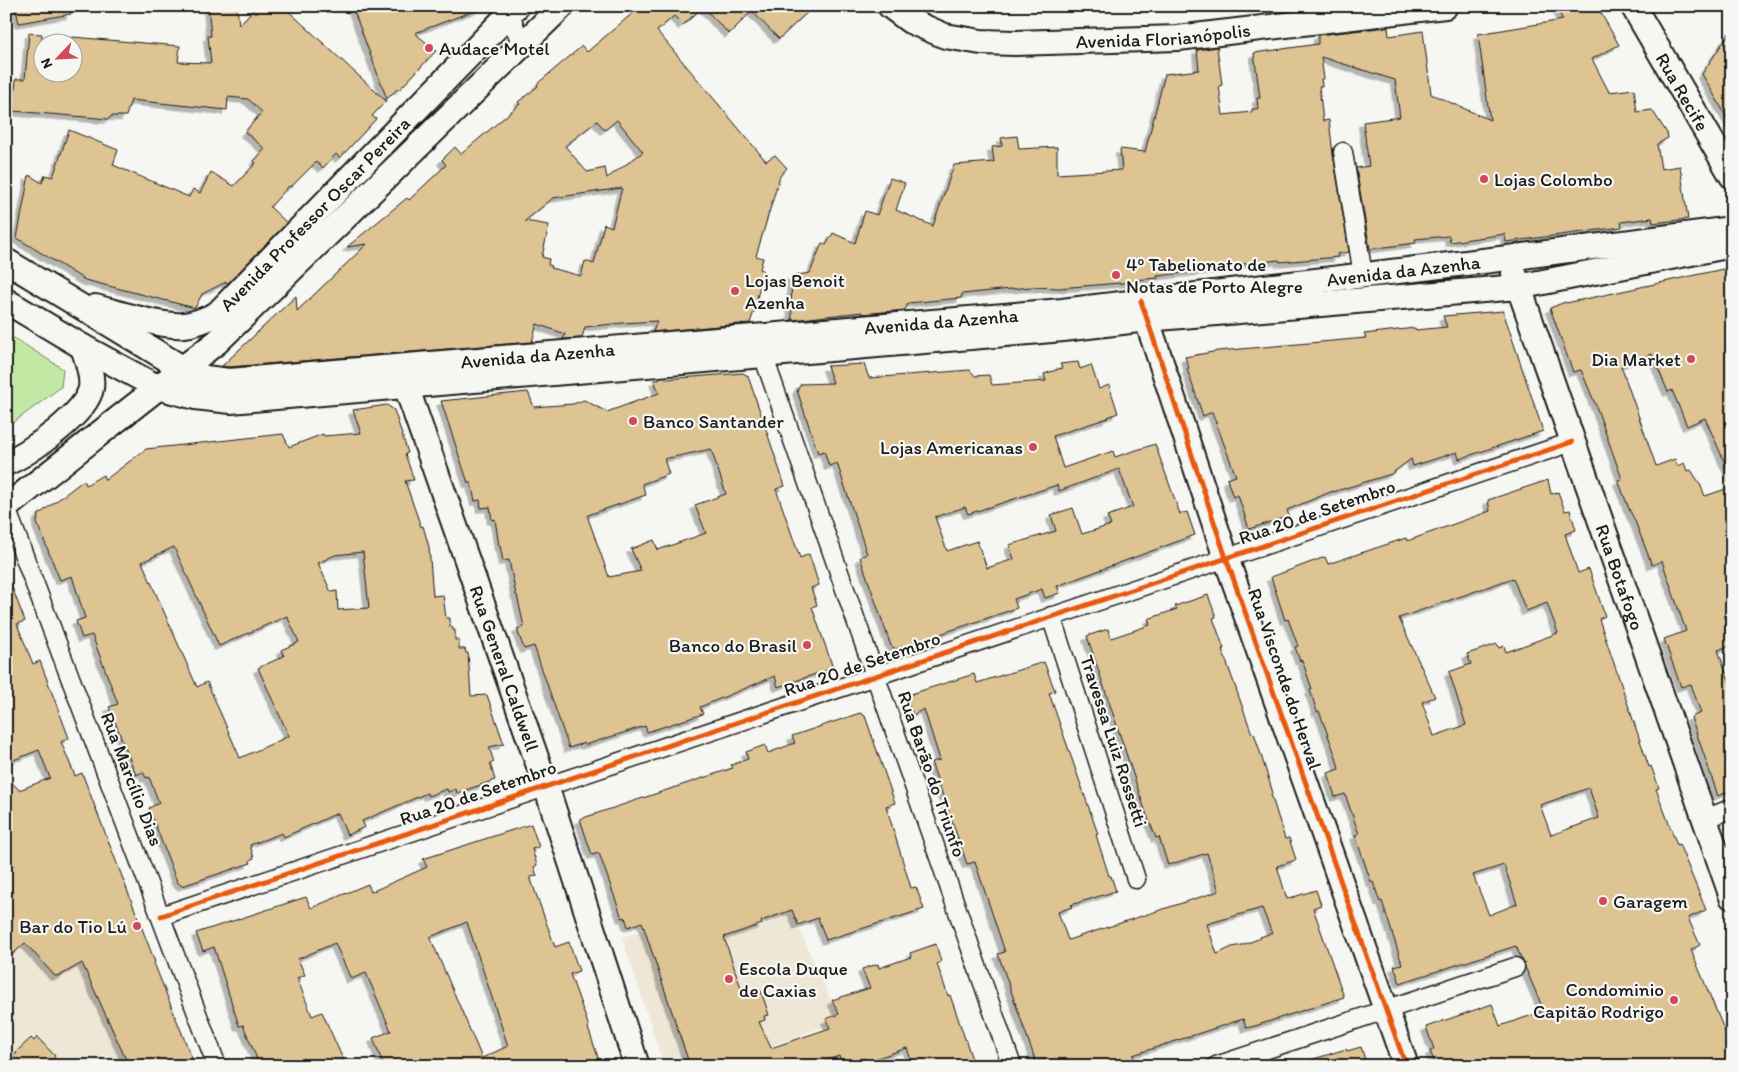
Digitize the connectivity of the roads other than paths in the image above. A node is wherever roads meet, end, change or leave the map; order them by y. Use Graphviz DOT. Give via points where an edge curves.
graph roads {
  1 [pos="562,6"];
  2 [pos="890,6"];
  3 [pos="1445,6"];
  4 [pos="1632,6"];
  5 [pos="511,9"];
  6 [pos="522,46"];
  7 [pos="1343,152"];
  8 [pos="1732,176"];
  9 [pos="1732,229"];
  10 [pos="1732,245"];
  11 [pos="1508,258"];
  12 [pos="6,261"];
  13 [pos="1363,275"];
  14 [pos="1518,287"];
  15 [pos="6,301"];
  16 [pos="72,301"];
  17 [pos="1144,310"];
  18 [pos="83,347"];
  19 [pos="763,355"];
  20 [pos="182,368"];
  21 [pos="406,386"];
  22 [pos="157,387"];
  23 [pos="1572,442"];
  24 [pos="6,463"];
  25 [pos="6,507"];
  26 [pos="1226,558"];
  27 [pos="1051,616"];
  28 [pos="875,676"];
  29 [pos="546,786"];
  30 [pos="1732,808"];
  31 [pos="1706,819"];
  32 [pos="1136,879"];
  33 [pos="1732,897"];
  34 [pos="160,916"];
  35 [pos="1515,968"];
  36 [pos="1386,1009"];
  37 [pos="217,1066"];
  38 [pos="637,1066"];
  39 [pos="1012,1066"];
  40 [pos="1216,1066"];
  41 [pos="1406,1066"];
  1 -- 6 [label="main road, Avenida Professor Oscar Pereira"];
  2 -- 3 [label="main road, Avenida Florianópolis" via="910,21 946,36 1015,43 1178,38"];
  4 -- 8 [label="main road, Rua Recife"];
  5 -- 6 [label="street"];
  5 -- 16 [label="main road, Avenida Professor Oscar Pereira" via="218,314 202,322 170,326"];
  6 -- 20 [label="main road, Avenida Professor Oscar Pereira" via="217,342"];
  7 -- 13 [label="street"];
  9 -- 11 [label="main road, Avenida da Azenha"];
  10 -- 14 [label="main road, Avenida da Azenha"];
  11 -- 13 [label="main road, Avenida da Azenha"];
  11 -- 14 [label="main road, Rua Botafogo"];
  12 -- 16 [label="main road, Avenida da Azenha"];
  13 -- 17 [label="main road, Avenida da Azenha"];
  14 -- 17 [label="main road, Avenida da Azenha"];
  14 -- 23 [label="main road, Rua Botafogo"];
  15 -- 18 [label="main road, Avenida da Azenha"];
  16 -- 20 [label="main road, Avenida da Azenha"];
  17 -- 19 [label="main road, Avenida da Azenha" via="1063,329"];
  17 -- 20 [label="main road, Avenida da Azenha" via="1032,313 229,381 205,378"];
  17 -- 26 [label="main road, Rua Visconde do Herval"];
  18 -- 22 [label="main road, Avenida da Azenha"];
  18 -- 24 [label="main road" via="90,389 83,405 68,421"];
  19 -- 21 [label="main road, Avenida da Azenha"];
  19 -- 28 [label="street, Rua Barão do Triunfo"];
  20 -- 22 [label="main road"];
  21 -- 22 [label="main road, Avenida da Azenha" via="231,401 195,397"];
  21 -- 29 [label="main road, Rua General Caldwell"];
  22 -- 25 [label="main road"];
  23 -- 26 [label="street, Rua 20 de Setembro"];
  23 -- 31 [label="main road, Rua Botafogo"];
  25 -- 34 [label="street, Rua Marcílio Dias"];
  26 -- 27 [label="street, Rua 20 de Setembro"];
  26 -- 36 [label="main road, Rua Visconde do Herval"];
  27 -- 28 [label="street, Rua 20 de Setembro"];
  27 -- 32 [label="street, Travessa Luiz Rossetti"];
  28 -- 29 [label="street, Rua 20 de Setembro"];
  28 -- 39 [label="street, Rua Barão do Triunfo"];
  29 -- 34 [label="street, Rua 20 de Setembro"];
  29 -- 38 [label="main road, Rua General Caldwell"];
  30 -- 31 [label="street"];
  31 -- 33 [label="main road, Rua Botafogo"];
  34 -- 37 [label="street, Rua Marcílio Dias"];
  35 -- 36 [label="street"];
  36 -- 40 [label="street"];
  36 -- 41 [label="main road, Rua Visconde do Herval"];
}
